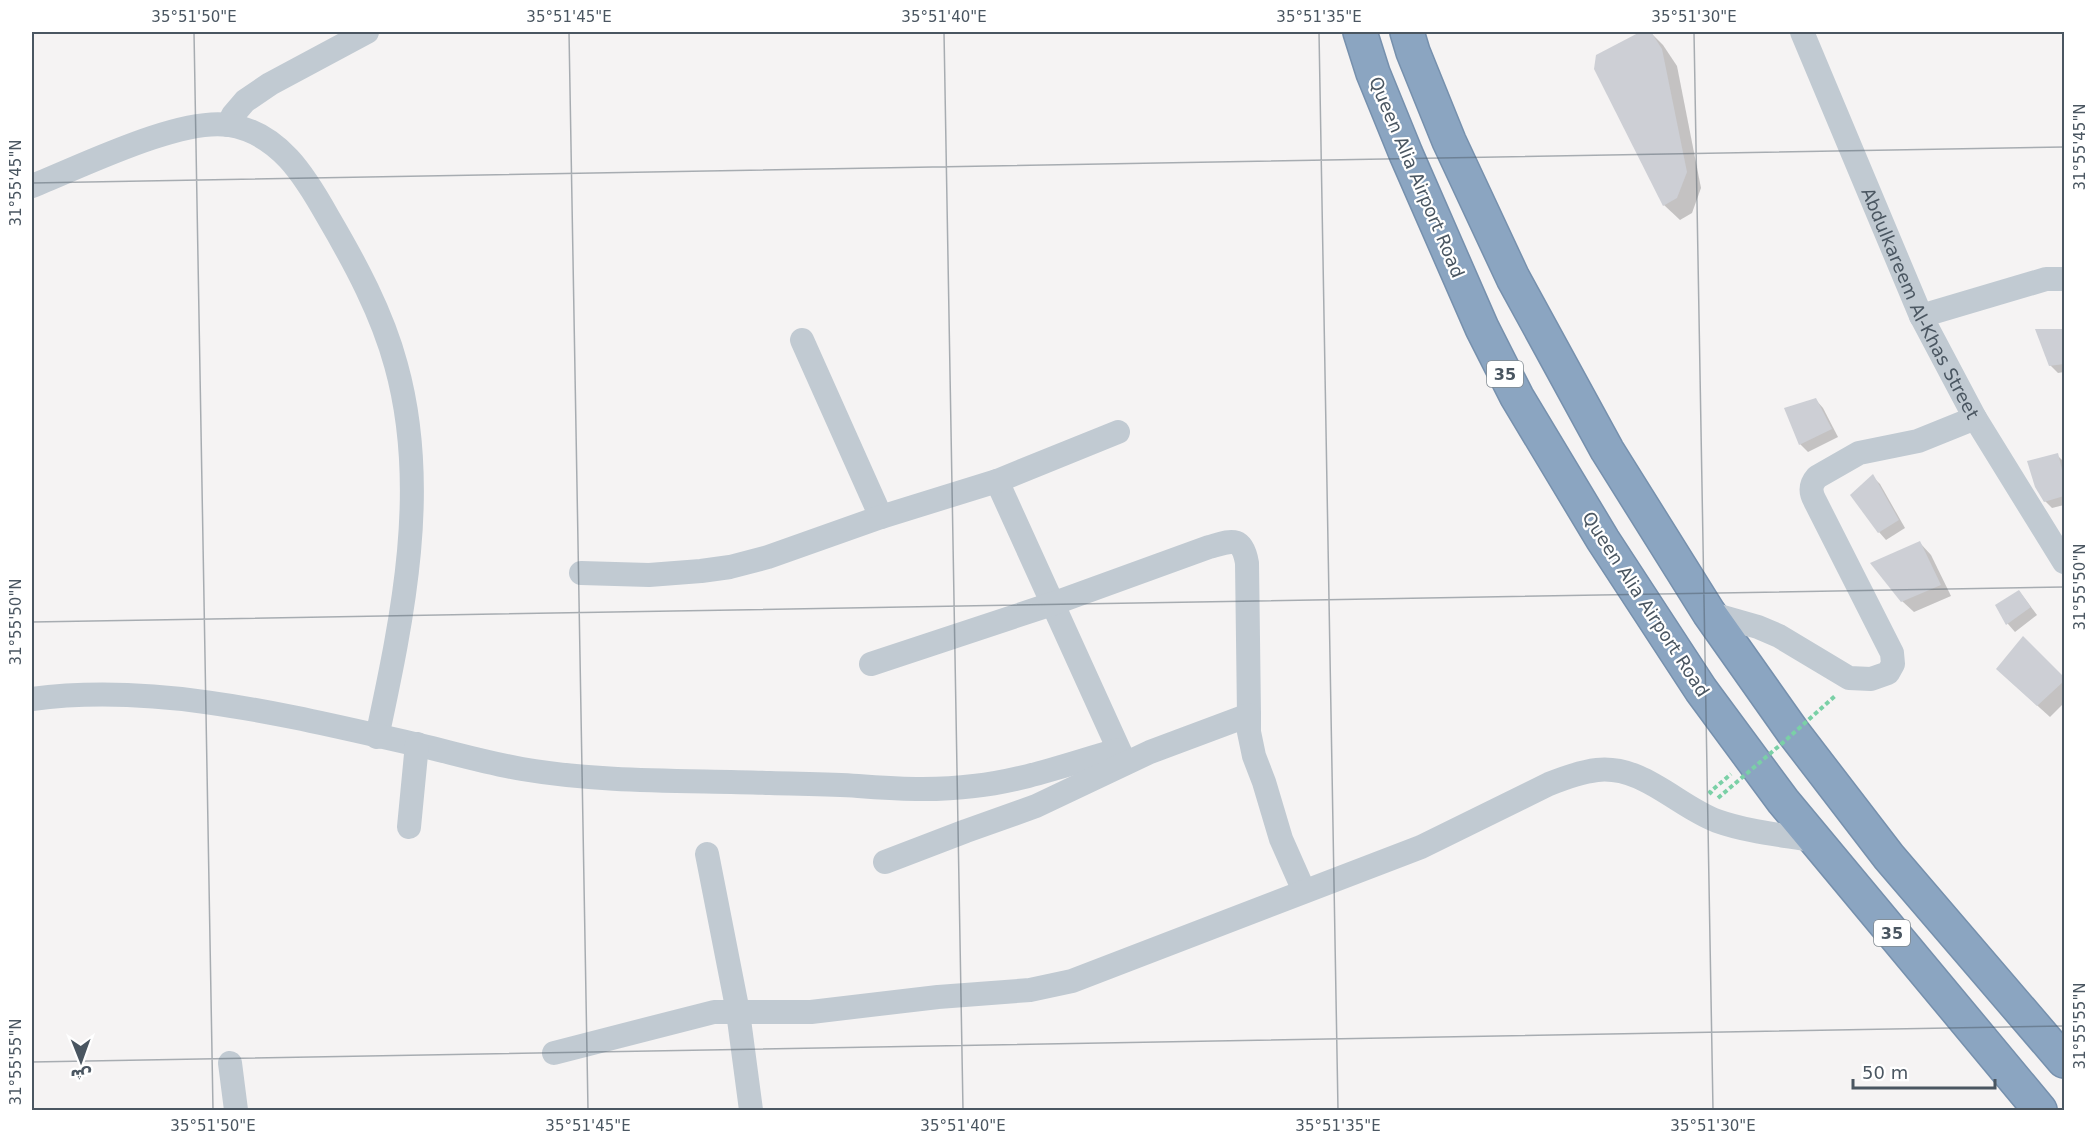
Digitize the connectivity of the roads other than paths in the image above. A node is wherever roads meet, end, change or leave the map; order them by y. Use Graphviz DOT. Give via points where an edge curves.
graph roads {
  1 [pos="367,32"];
  2 [pos="1360,32"];
  3 [pos="1407,32"];
  4 [pos="1803,32"];
  5 [pos="228,125"];
  6 [pos="32,186"];
  7 [pos="2064,279"];
  8 [pos="1921,316"];
  9 [pos="802,340"];
  10 [pos="1975,418"];
  11 [pos="1118,432"];
  12 [pos="997,481"];
  13 [pos="881,517"];
  14 [pos="2064,562"];
  15 [pos="581,573"];
  16 [pos="1052,604"];
  17 [pos="1709,613"];
  18 [pos="1768,631"];
  19 [pos="1740,659"];
  20 [pos="871,664"];
  21 [pos="32,699"];
  22 [pos="1249,715"];
  23 [pos="377,737"];
  24 [pos="417,744"];
  25 [pos="1121,756"];
  26 [pos="1777,792"];
  27 [pos="409,827"];
  28 [pos="1765,832"];
  29 [pos="1816,841"];
  30 [pos="707,854"];
  31 [pos="885,862"];
  32 [pos="1304,891"];
  33 [pos="738,1012"];
  34 [pos="554,1053"];
  35 [pos="2064,1061"];
  36 [pos="230,1063"];
  37 [pos="236,1110"];
  38 [pos="751,1110"];
  39 [pos="2040,1110"];
  1 -- 5 [label="street" via="244,101"];
  2 -- 26 [label="highway, Queen Alia Airport Road / 35" via="1373,73 1441,234 1517,397 1639,597 1701,690"];
  3 -- 17 [label="highway, 35" via="1449,141 1513,278 1607,450"];
  4 -- 8 [label="street, Abdulkareem Al-Khas Street"];
  5 -- 6 [label="street" via="199,126 153,137"];
  5 -- 23 [label="street" via="259,133 286,153 314,192 366,287 396,365 405,408 412,500 399,632"];
  7 -- 8 [label="street" via="2046,279"];
  8 -- 10 [label="street, Abdulkareem Al-Khas Street"];
  9 -- 13 [label="street"];
  10 -- 14 [label="street, Abdulkareem Al-Khas Street"];
  10 -- 18 [label="street" via="1918,441 1859,453 1812,483 1815,501 1892,653 1893,664 1888,673 1871,679 1849,678"];
  11 -- 12 [label="street"];
  12 -- 13 [label="street"];
  12 -- 16 [label="street"];
  13 -- 15 [label="street" via="730,567 649,575"];
  16 -- 20 [label="street"];
  16 -- 22 [label="street" via="1209,547 1240,543 1247,562"];
  16 -- 25 [label="street"];
  17 -- 18 [label="street"];
  17 -- 19 [label="highway, 35"];
  18 -- 19 [label="street" via="1743,645"];
  19 -- 35 [label="highway, 35" via="1889,857"];
  21 -- 23 [label="street" via="96,694 148,696 263,712"];
  22 -- 25 [label="street" via="1150,752"];
  22 -- 32 [label="street" via="1254,756 1281,839"];
  23 -- 24 [label="street"];
  24 -- 25 [label="street" via="521,769 613,779 921,790 1002,782"];
  24 -- 27 [label="street"];
  25 -- 31 [label="street" via="1036,807"];
  26 -- 28 [label="street"];
  26 -- 29 [label="highway, Queen Alia Airport Road / 35"];
  28 -- 29 [label="street"];
  28 -- 32 [label="street" via="1715,820 1626,773 1583,772 1549,784 1421,847"];
  29 -- 39 [label="highway, Queen Alia Airport Road / 35"];
  30 -- 33 [label="street"];
  32 -- 33 [label="street" via="1094,974 1052,986 812,1012"];
  33 -- 34 [label="street" via="707,1014"];
  33 -- 38 [label="street"];
  36 -- 37 [label="street"];
}
